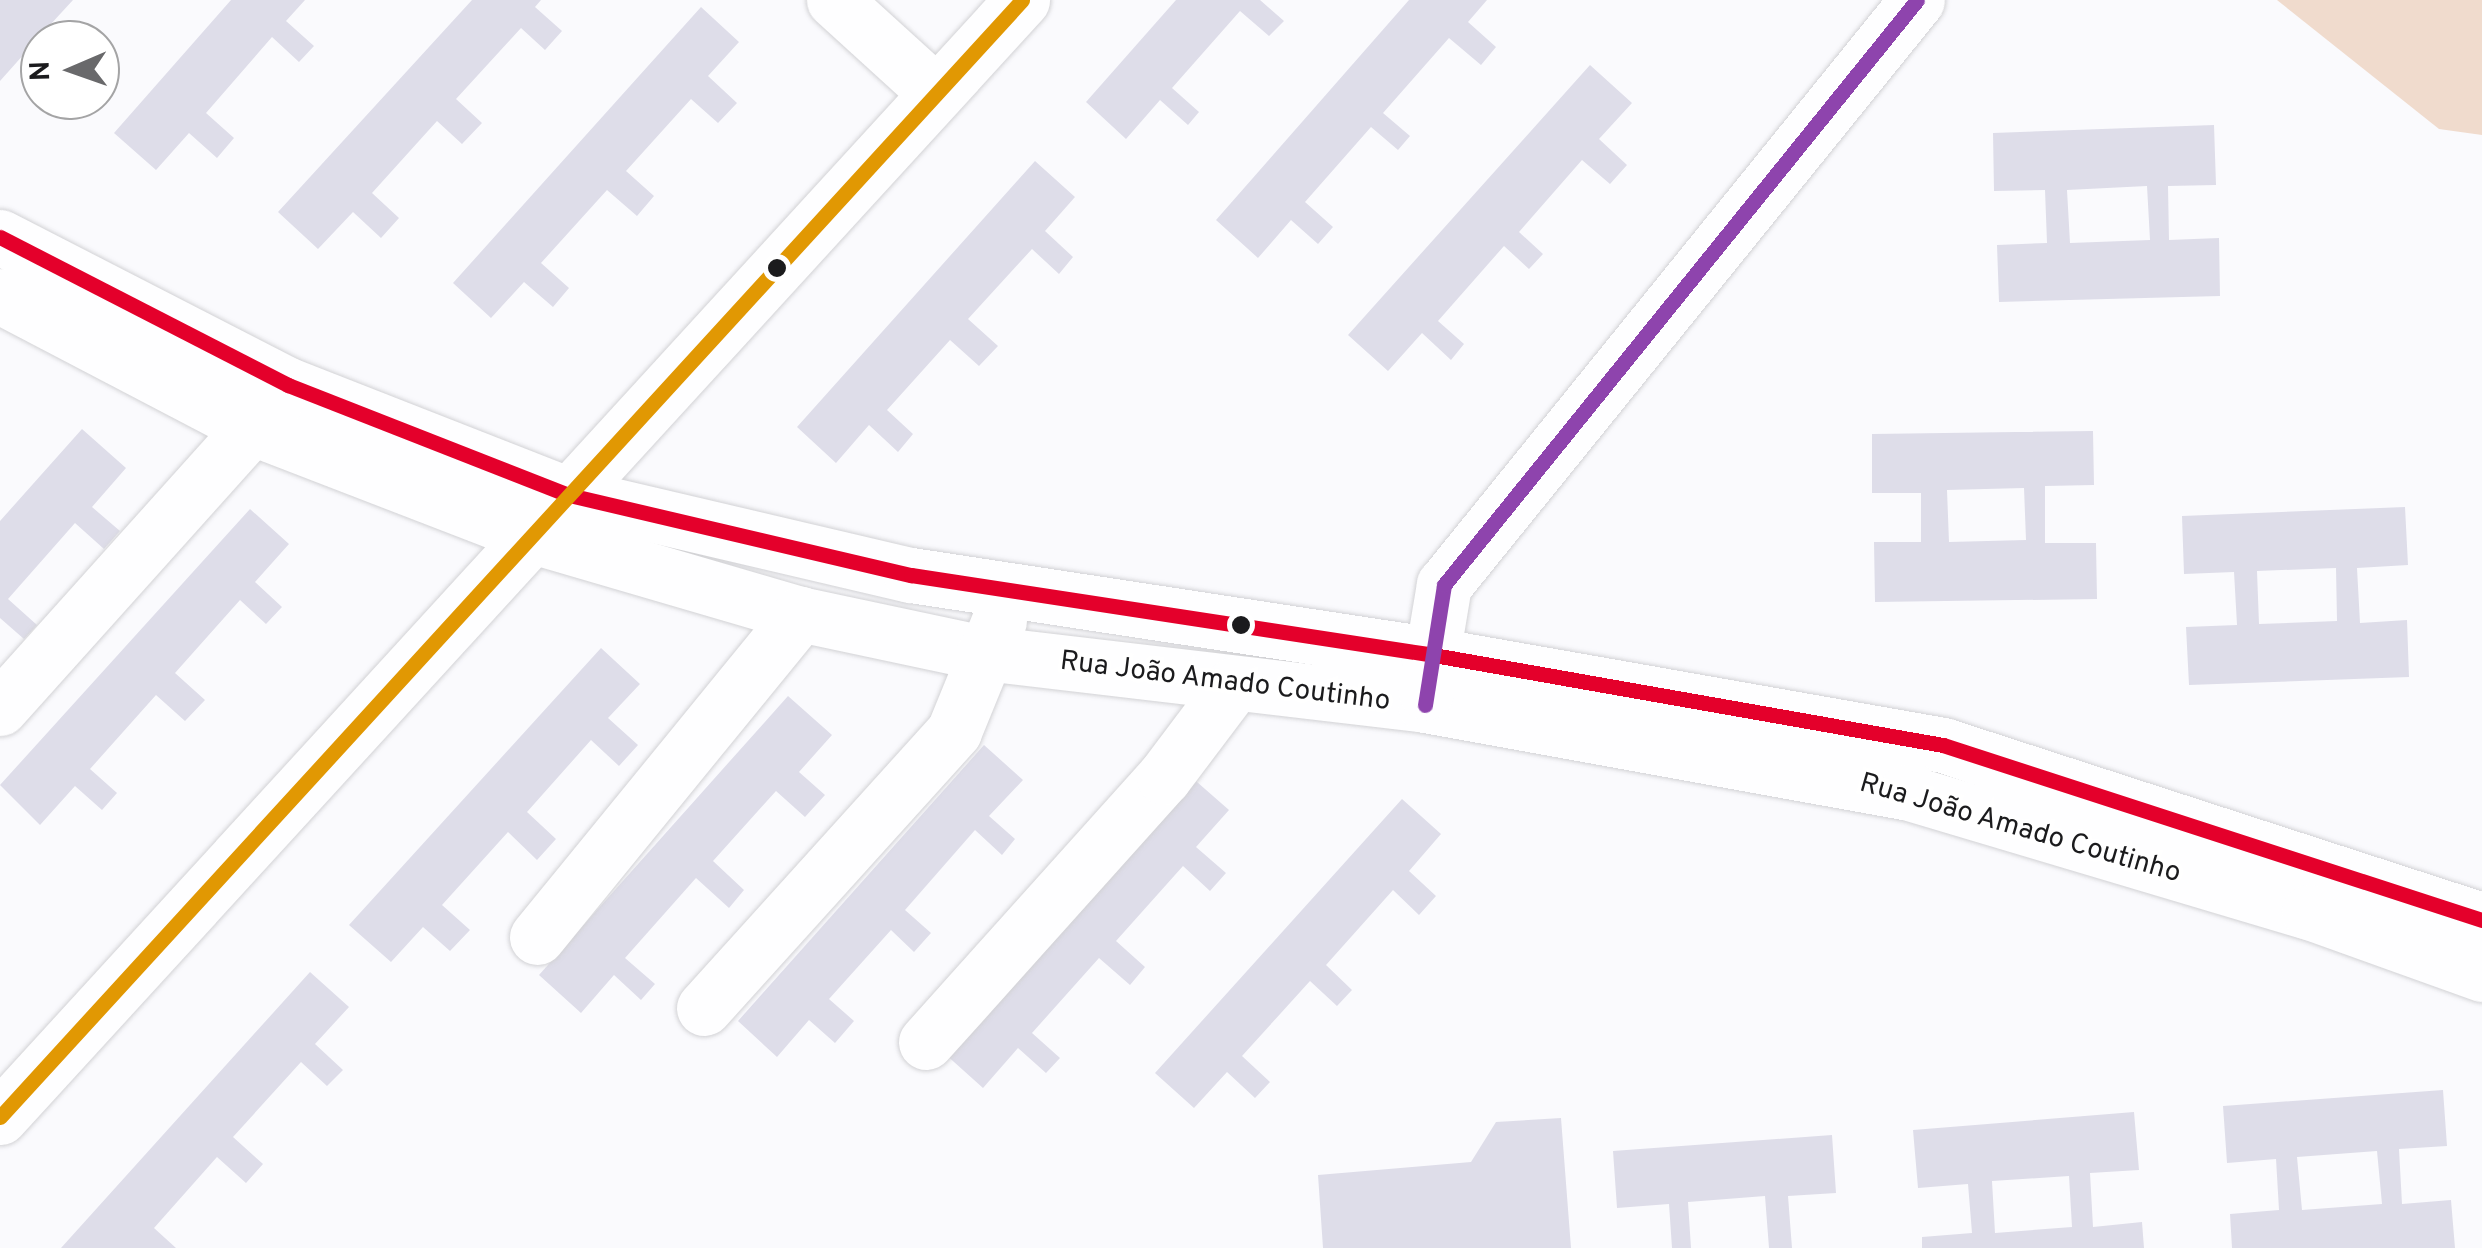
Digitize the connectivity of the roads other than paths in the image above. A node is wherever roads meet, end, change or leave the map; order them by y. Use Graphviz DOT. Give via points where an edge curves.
graph roads {
  1 [pos="834,0"];
  2 [pos="1022,0"];
  3 [pos="1917,0"];
  4 [pos="935,92"];
  5 [pos="0,237"];
  6 [pos="1,300"];
  7 [pos="288,385"];
  8 [pos="253,428"];
  9 [pos="569,495"];
  10 [pos="533,536"];
  11 [pos="1012,591"];
  12 [pos="800,614"];
  13 [pos="984,654"];
  14 [pos="1427,679"];
  15 [pos="1234,684"];
  16 [pos="0,708"];
  17 [pos="2482,920"];
  18 [pos="537,937"];
  19 [pos="2482,974"];
  20 [pos="704,1008"];
  21 [pos="926,1042"];
  22 [pos="0,1117"];
  1 -- 4 [label="street"];
  2 -- 4 [label="street"];
  3 -- 14 [label="street" via="1444,586"];
  4 -- 9 [label="street"];
  5 -- 7 [label="street, Rua João Amado Coutinho"];
  6 -- 8 [label="street, Rua João Amado Coutinho"];
  7 -- 8 [label="street"];
  7 -- 9 [label="street, Rua João Amado Coutinho"];
  8 -- 10 [label="street, Rua João Amado Coutinho"];
  8 -- 16 [label="street"];
  9 -- 10 [label="street"];
  9 -- 11 [label="street, Rua João Amado Coutinho" via="828,559"];
  10 -- 12 [label="street, Rua João Amado Coutinho"];
  10 -- 22 [label="street"];
  11 -- 13 [label="street"];
  11 -- 14 [label="street, Rua João Amado Coutinho"];
  12 -- 13 [label="street, Rua João Amado Coutinho"];
  12 -- 18 [label="street"];
  13 -- 15 [label="street, Rua João Amado Coutinho"];
  13 -- 20 [label="street" via="954,731"];
  14 -- 15 [label="street, Rua João Amado Coutinho"];
  14 -- 17 [label="street, Rua João Amado Coutinho" via="1943,745"];
  14 -- 19 [label="street, Rua João Amado Coutinho" via="1906,792 2309,912"];
  15 -- 21 [label="street" via="1164,777"];
}
